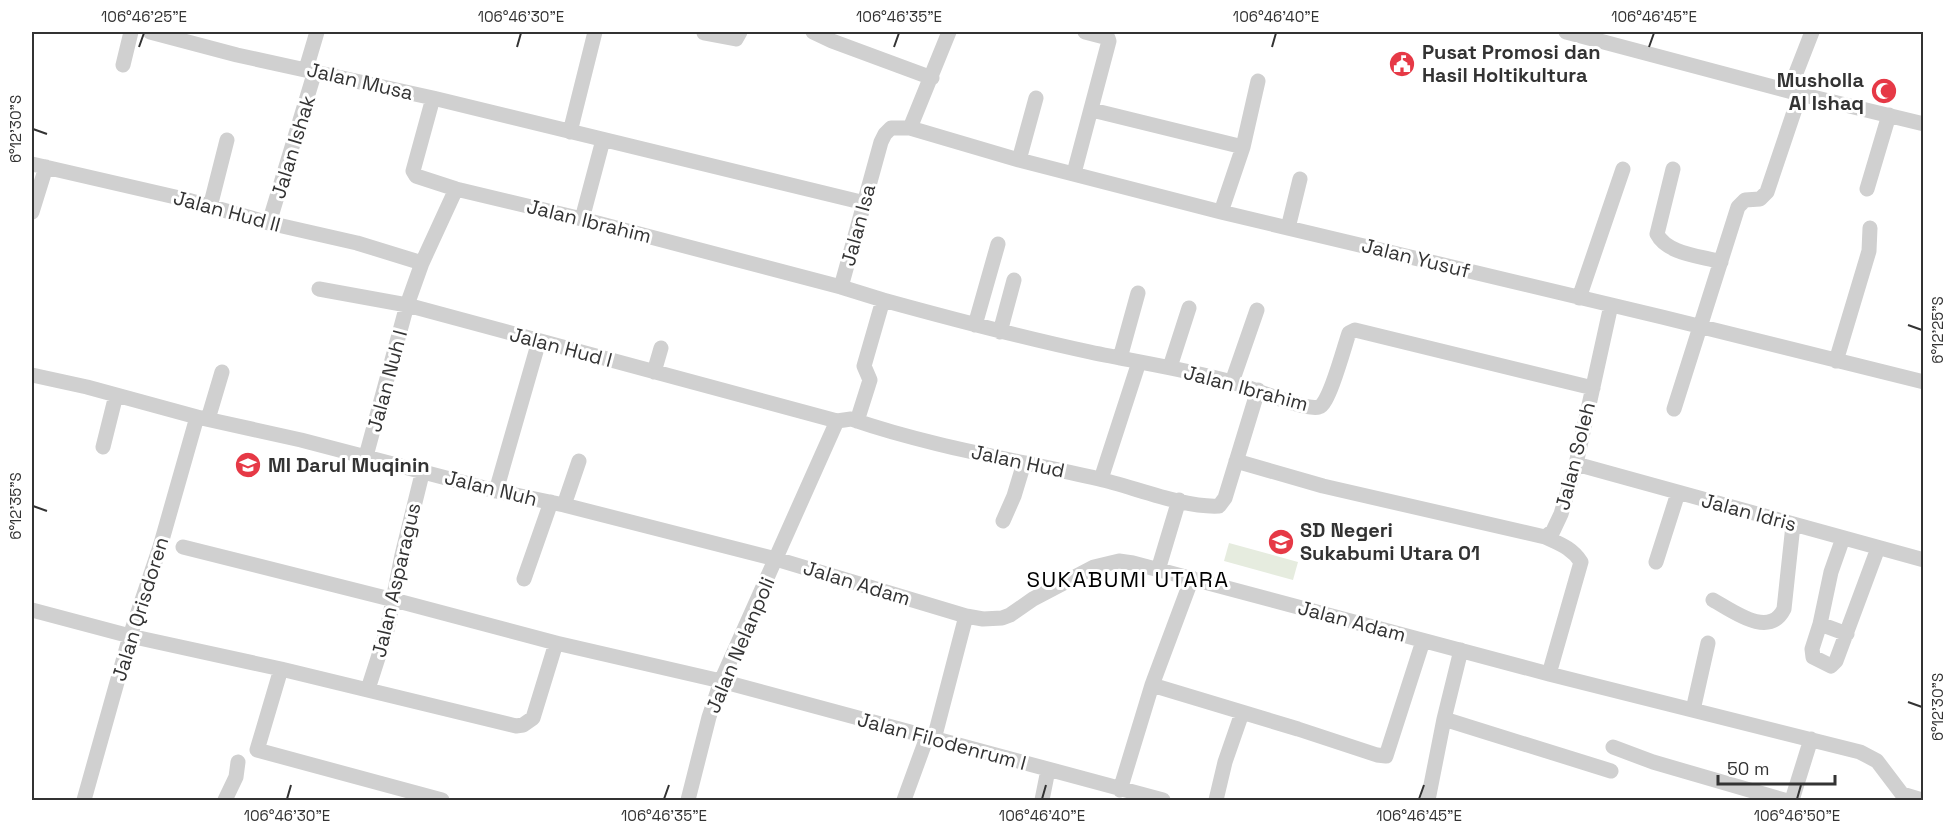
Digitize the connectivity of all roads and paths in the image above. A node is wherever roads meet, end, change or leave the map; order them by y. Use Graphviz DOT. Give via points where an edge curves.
graph roads {
  1 [pos="131,32"];
  2 [pos="150,32"];
  3 [pos="317,32"];
  4 [pos="595,32"];
  5 [pos="740,32"];
  6 [pos="813,32"];
  7 [pos="949,32"];
  8 [pos="1085,32"];
  9 [pos="1566,32"];
  10 [pos="1812,32"];
  11 [pos="704,33"];
  12 [pos="193,37"];
  13 [pos="123,65"];
  14 [pos="311,70"];
  15 [pos="932,78"];
  16 [pos="1258,81"];
  17 [pos="1795,92"];
  18 [pos="433,98"];
  19 [pos="1036,98"];
  20 [pos="1092,110"];
  21 [pos="1889,115"];
  22 [pos="1923,124"];
  23 [pos="910,128"];
  24 [pos="570,132"];
  25 [pos="227,140"];
  26 [pos="603,140"];
  27 [pos="1243,147"];
  28 [pos="1019,160"];
  29 [pos="39,166"];
  30 [pos="1623,169"];
  31 [pos="1673,169"];
  32 [pos="1074,173"];
  33 [pos="1300,179"];
  34 [pos="456,189"];
  35 [pos="1867,189"];
  36 [pos="865,203"];
  37 [pos="210,207"];
  38 [pos="32,212"];
  39 [pos="1221,212"];
  40 [pos="582,219"];
  41 [pos="269,223"];
  42 [pos="1288,228"];
  43 [pos="1870,228"];
  44 [pos="998,244"];
  45 [pos="1721,261"];
  46 [pos="422,263"];
  47 [pos="1014,280"];
  48 [pos="841,287"];
  49 [pos="319,289"];
  50 [pos="1138,293"];
  51 [pos="1579,298"];
  52 [pos="883,300"];
  53 [pos="407,305"];
  54 [pos="1611,305"];
  55 [pos="1189,308"];
  56 [pos="1257,310"];
  57 [pos="975,325"];
  58 [pos="1701,327"];
  59 [pos="1000,332"];
  60 [pos="538,341"];
  61 [pos="661,348"];
  62 [pos="1120,358"];
  63 [pos="1836,361"];
  64 [pos="1139,363"];
  65 [pos="1170,367"];
  66 [pos="222,372"];
  67 [pos="654,372"];
  68 [pos="32,375"];
  69 [pos="1923,380"];
  70 [pos="1232,382"];
  71 [pos="1593,388"];
  72 [pos="1258,390"];
  73 [pos="116,395"];
  74 [pos="1674,409"];
  75 [pos="202,418"];
  76 [pos="837,421"];
  77 [pos="857,421"];
  78 [pos="103,447"];
  79 [pos="366,456"];
  80 [pos="579,461"];
  81 [pos="1236,461"];
  82 [pos="1024,463"];
  83 [pos="1576,464"];
  84 [pos="423,470"];
  85 [pos="1101,479"];
  86 [pos="496,491"];
  87 [pos="1678,493"];
  88 [pos="1179,500"];
  89 [pos="558,504"];
  90 [pos="1003,520"];
  91 [pos="1793,525"];
  92 [pos="1545,537"];
  93 [pos="1843,538"];
  94 [pos="183,547"];
  95 [pos="1878,548"];
  96 [pos="776,559"];
  97 [pos="1923,560"];
  98 [pos="1656,562"];
  99 [pos="1158,570"];
  100 [pos="1192,578"];
  101 [pos="524,579"];
  102 [pos="394,600"];
  103 [pos="1713,600"];
  104 [pos="32,610"];
  105 [pos="966,616"];
  106 [pos="1820,624"];
  107 [pos="1847,634"];
  108 [pos="130,636"];
  109 [pos="1423,641"];
  110 [pos="556,643"];
  111 [pos="1708,643"];
  112 [pos="1461,650"];
  113 [pos="281,669"];
  114 [pos="1550,674"];
  115 [pos="721,681"];
  116 [pos="1152,685"];
  117 [pos="368,689"];
  118 [pos="1693,710"];
  119 [pos="1242,713"];
  120 [pos="1444,719"];
  121 [pos="931,738"];
  122 [pos="1811,739"];
  123 [pos="1613,747"];
  124 [pos="238,762"];
  125 [pos="1048,770"];
  126 [pos="1611,771"];
  127 [pos="1120,790"];
  128 [pos="432,799"];
  129 [pos="84,801"];
  130 [pos="225,801"];
  131 [pos="688,801"];
  132 [pos="904,801"];
  133 [pos="1042,801"];
  134 [pos="1163,801"];
  135 [pos="1216,801"];
  136 [pos="1428,801"];
  137 [pos="1784,801"];
  138 [pos="1792,801"];
  139 [pos="1922,801"];
  1 -- 13 [label="street"];
  2 -- 12 [label="street, Jalan Musa"];
  3 -- 14 [label="street, Jalan Ishak"];
  4 -- 24 [label="street"];
  5 -- 11 [label="street" via="736,39"];
  6 -- 15 [label="street"];
  7 -- 15 [label="street"];
  8 -- 20 [label="street" via="1110,41"];
  9 -- 17 [label="street"];
  10 -- 17 [label="street"];
  12 -- 14 [label="street, Jalan Musa"];
  14 -- 18 [label="street, Jalan Musa"];
  14 -- 41 [label="street, Jalan Ishak"];
  15 -- 23 [label="street"];
  16 -- 27 [label="street"];
  17 -- 21 [label="street"];
  17 -- 45 [label="street" via="1767,192 1760,200 1741,203"];
  18 -- 24 [label="street, Jalan Musa"];
  18 -- 34 [label="street, Jalan Ibrahim" via="413,174"];
  19 -- 28 [label="street"];
  20 -- 27 [label="street"];
  20 -- 32 [label="street"];
  21 -- 22 [label="street"];
  21 -- 35 [label="street"];
  23 -- 28 [label="street, Jalan Yusuf"];
  23 -- 36 [label="street, Jalan Isa" via="891,128 885,134"];
  24 -- 26 [label="street, Jalan Musa"];
  25 -- 37 [label="street"];
  26 -- 36 [label="street, Jalan Musa"];
  26 -- 40 [label="street"];
  27 -- 39 [label="street"];
  28 -- 32 [label="street, Jalan Yusuf"];
  29 -- 37 [label="street, Jalan Hud II"];
  29 -- 38 [label="street"];
  30 -- 51 [label="street"];
  31 -- 45 [label="street" via="1657,234 1660,241 1668,247"];
  32 -- 39 [label="street, Jalan Yusuf"];
  33 -- 42 [label="street"];
  34 -- 40 [label="street, Jalan Ibrahim"];
  34 -- 46 [label="street"];
  36 -- 48 [label="street, Jalan Isa"];
  37 -- 41 [label="street, Jalan Hud II"];
  39 -- 42 [label="street, Jalan Yusuf"];
  40 -- 48 [label="street, Jalan Ibrahim"];
  41 -- 46 [label="street, Jalan Hud II"];
  42 -- 51 [label="street, Jalan Yusuf"];
  43 -- 63 [label="street" via="1869,251"];
  44 -- 57 [label="street"];
  45 -- 58 [label="street"];
  46 -- 53 [label="street"];
  47 -- 59 [label="street"];
  48 -- 52 [label="street, Jalan Isa"];
  49 -- 53 [label="street, Jalan Hud I"];
  50 -- 62 [label="street"];
  51 -- 54 [label="street, Jalan Yusuf"];
  52 -- 57 [label="street, Jalan Ibrahim"];
  52 -- 77 [label="street" via="864,366 870,380"];
  53 -- 60 [label="street, Jalan Hud I"];
  53 -- 79 [label="street, Jalan Nuh I"];
  54 -- 58 [label="street, Jalan Yusuf"];
  54 -- 71 [label="street, Jalan Soleh"];
  55 -- 65 [label="street"];
  56 -- 70 [label="street"];
  57 -- 59 [label="street, Jalan Ibrahim"];
  58 -- 63 [label="street, Jalan Yusuf"];
  58 -- 74 [label="street"];
  59 -- 62 [label="street, Jalan Ibrahim"];
  60 -- 67 [label="street, Jalan Hud I"];
  60 -- 86 [label="street"];
  61 -- 67 [label="street"];
  62 -- 64 [label="street, Jalan Ibrahim"];
  63 -- 69 [label="street, Jalan Yusuf"];
  64 -- 65 [label="street, Jalan Ibrahim"];
  64 -- 85 [label="street"];
  65 -- 70 [label="street, Jalan Ibrahim"];
  66 -- 75 [label="street, Jalan Qrisdoren"];
  67 -- 76 [label="street, Jalan Hud I"];
  68 -- 73 [label="street, Jalan Nuh"];
  70 -- 72 [label="street, Jalan Ibrahim"];
  71 -- 72 [label="street, Jalan Ibrahim" via="1355,330 1349,333 1329,393 1320,407 1300,405"];
  71 -- 83 [label="street, Jalan Soleh"];
  72 -- 81 [label="street"];
  73 -- 75 [label="street, Jalan Nuh"];
  73 -- 78 [label="street"];
  75 -- 79 [label="street, Jalan Nuh"];
  75 -- 108 [label="street, Jalan Qrisdoren"];
  76 -- 77 [label="street"];
  76 -- 96 [label="street"];
  77 -- 82 [label="street, Jalan Hud"];
  79 -- 84 [label="street, Jalan Nuh"];
  80 -- 89 [label="street"];
  81 -- 88 [label="street, Jalan Hud" via="1222,504"];
  81 -- 92 [label="street" via="1323,486"];
  82 -- 85 [label="street, Jalan Hud"];
  82 -- 90 [label="street"];
  83 -- 87 [label="street, Jalan Idris"];
  83 -- 92 [label="street, Jalan Soleh" via="1558,522"];
  84 -- 86 [label="street, Jalan Nuh"];
  84 -- 102 [label="street, Jalan Asparagus"];
  85 -- 88 [label="street, Jalan Hud"];
  86 -- 89 [label="street, Jalan Nuh"];
  87 -- 91 [label="street, Jalan Idris"];
  87 -- 98 [label="street"];
  88 -- 99 [label="street"];
  89 -- 96 [label="street, Jalan Nuh"];
  89 -- 101 [label="street"];
  91 -- 93 [label="street, Jalan Idris"];
  91 -- 103 [label="street" via="1780,617 1773,621 1749,620"];
  92 -- 114 [label="street" via="1567,547 1581,562"];
  93 -- 95 [label="street, Jalan Idris"];
  93 -- 106 [label="street"];
  94 -- 102 [label="street, Jalan Filodenrum I"];
  95 -- 97 [label="street, Jalan Idris"];
  95 -- 107 [label="street"];
  96 -- 105 [label="street, Jalan Adam"];
  96 -- 115 [label="street, Jalan Nelanpoli"];
  99 -- 100 [label="street, Jalan Adam"];
  99 -- 105 [label="street, Jalan Adam" via="1119,561 1105,564 1002,618"];
  100 -- 109 [label="street, Jalan Adam"];
  100 -- 116 [label="street"];
  102 -- 110 [label="street, Jalan Filodenrum I"];
  102 -- 117 [label="street, Jalan Asparagus"];
  104 -- 108 [label="street"];
  105 -- 121 [label="street"];
  106 -- 107 [label="street"];
  106 -- 107 [label="street" via="1812,655 1831,666"];
  108 -- 113 [label="street"];
  108 -- 129 [label="street, Jalan Qrisdoren"];
  109 -- 112 [label="street, Jalan Adam"];
  109 -- 119 [label="street" via="1386,756"];
  110 -- 115 [label="street, Jalan Filodenrum I"];
  110 -- 117 [label="street" via="533,718 523,725"];
  111 -- 118 [label="street"];
  112 -- 114 [label="street, Jalan Adam"];
  112 -- 120 [label="street"];
  113 -- 117 [label="street"];
  113 -- 128 [label="street" via="257,750"];
  114 -- 118 [label="street, Jalan Adam"];
  115 -- 121 [label="street, Jalan Filodenrum I"];
  115 -- 131 [label="street, Jalan Nelanpoli"];
  116 -- 119 [label="street"];
  116 -- 127 [label="street"];
  118 -- 122 [label="street, Jalan Adam"];
  119 -- 135 [label="street"];
  120 -- 126 [label="street"];
  120 -- 136 [label="street"];
  121 -- 125 [label="street, Jalan Filodenrum I"];
  121 -- 132 [label="street"];
  122 -- 138 [label="street"];
  122 -- 139 [label="street, Jalan Adam" via="1860,752 1877,761 1902,794"];
  123 -- 137 [label="street"];
  124 -- 130 [label="street"];
  125 -- 127 [label="street, Jalan Filodenrum I"];
  125 -- 133 [label="street"];
  127 -- 134 [label="street, Jalan Filodenrum I"];
}
